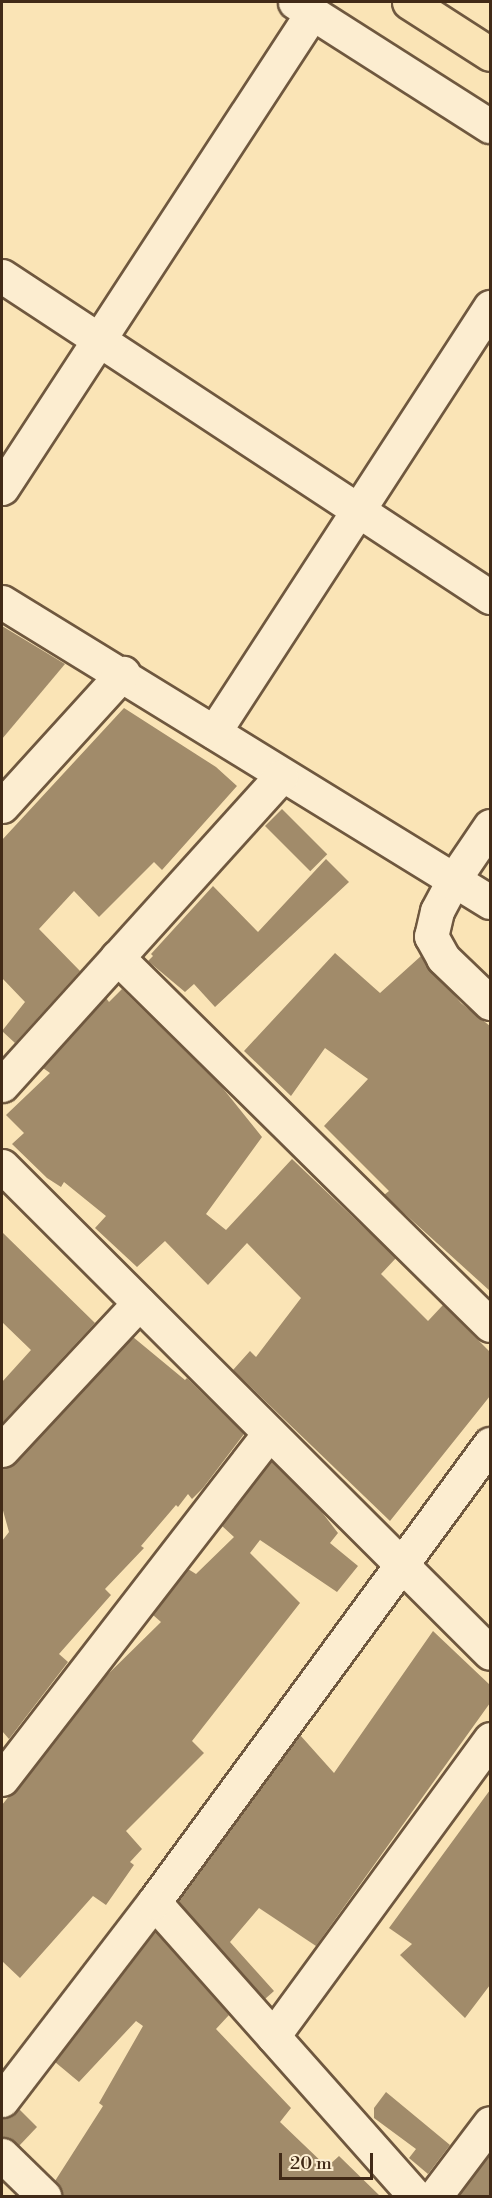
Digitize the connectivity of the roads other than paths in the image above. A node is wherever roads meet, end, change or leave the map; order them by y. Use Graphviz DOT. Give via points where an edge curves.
graph roads {
  1 [pos="409,2"];
  2 [pos="303,7"];
  3 [pos="490,54"];
  4 [pos="490,126"];
  5 [pos="2,276"];
  6 [pos="490,307"];
  7 [pos="99,337"];
  8 [pos="2,488"];
  9 [pos="360,510"];
  10 [pos="490,597"];
  11 [pos="2,602"];
  12 [pos="123,673"];
  13 [pos="214,732"];
  14 [pos="281,776"];
  15 [pos="2,806"];
  16 [pos="490,826"];
  17 [pos="454,879"];
  18 [pos="490,902"];
  19 [pos="117,957"];
  20 [pos="490,1002"];
  21 [pos="2,1085"];
  22 [pos="2,1166"];
  23 [pos="139,1303"];
  24 [pos="490,1325"];
  25 [pos="269,1432"];
  26 [pos="490,1444"];
  27 [pos="2,1450"];
  28 [pos="401,1564"];
  29 [pos="490,1653"];
  30 [pos="490,1739"];
  31 [pos="2,1779"];
  32 [pos="154,1902"];
  33 [pos="273,2036"];
  34 [pos="2,2100"];
  35 [pos="490,2123"];
  36 [pos="2,2154"];
  37 [pos="44,2196"];
  38 [pos="415,2196"];
  39 [pos="435,2196"];
  1 -- 3 [label="highway"];
  2 -- 4 [label="street"];
  2 -- 7 [label="street"];
  5 -- 7 [label="street"];
  6 -- 9 [label="street"];
  7 -- 8 [label="street"];
  7 -- 9 [label="street"];
  9 -- 10 [label="street"];
  9 -- 13 [label="street"];
  11 -- 12 [label="street"];
  12 -- 13 [label="street"];
  12 -- 15 [label="street"];
  13 -- 14 [label="street"];
  14 -- 17 [label="street"];
  14 -- 19 [label="street"];
  16 -- 17 [label="street"];
  17 -- 18 [label="street"];
  17 -- 20 [label="street" via="437,911 431,936 443,958"];
  19 -- 21 [label="street"];
  19 -- 24 [label="street"];
  22 -- 23 [label="street"];
  23 -- 25 [label="street"];
  23 -- 27 [label="street"];
  25 -- 28 [label="street"];
  25 -- 31 [label="street"];
  26 -- 28 [label="street"];
  28 -- 29 [label="street"];
  28 -- 32 [label="street"];
  30 -- 33 [label="street"];
  32 -- 33 [label="street"];
  32 -- 34 [label="street"];
  33 -- 38 [label="street"];
  35 -- 39 [label="street"];
  36 -- 37 [label="street"];
}
